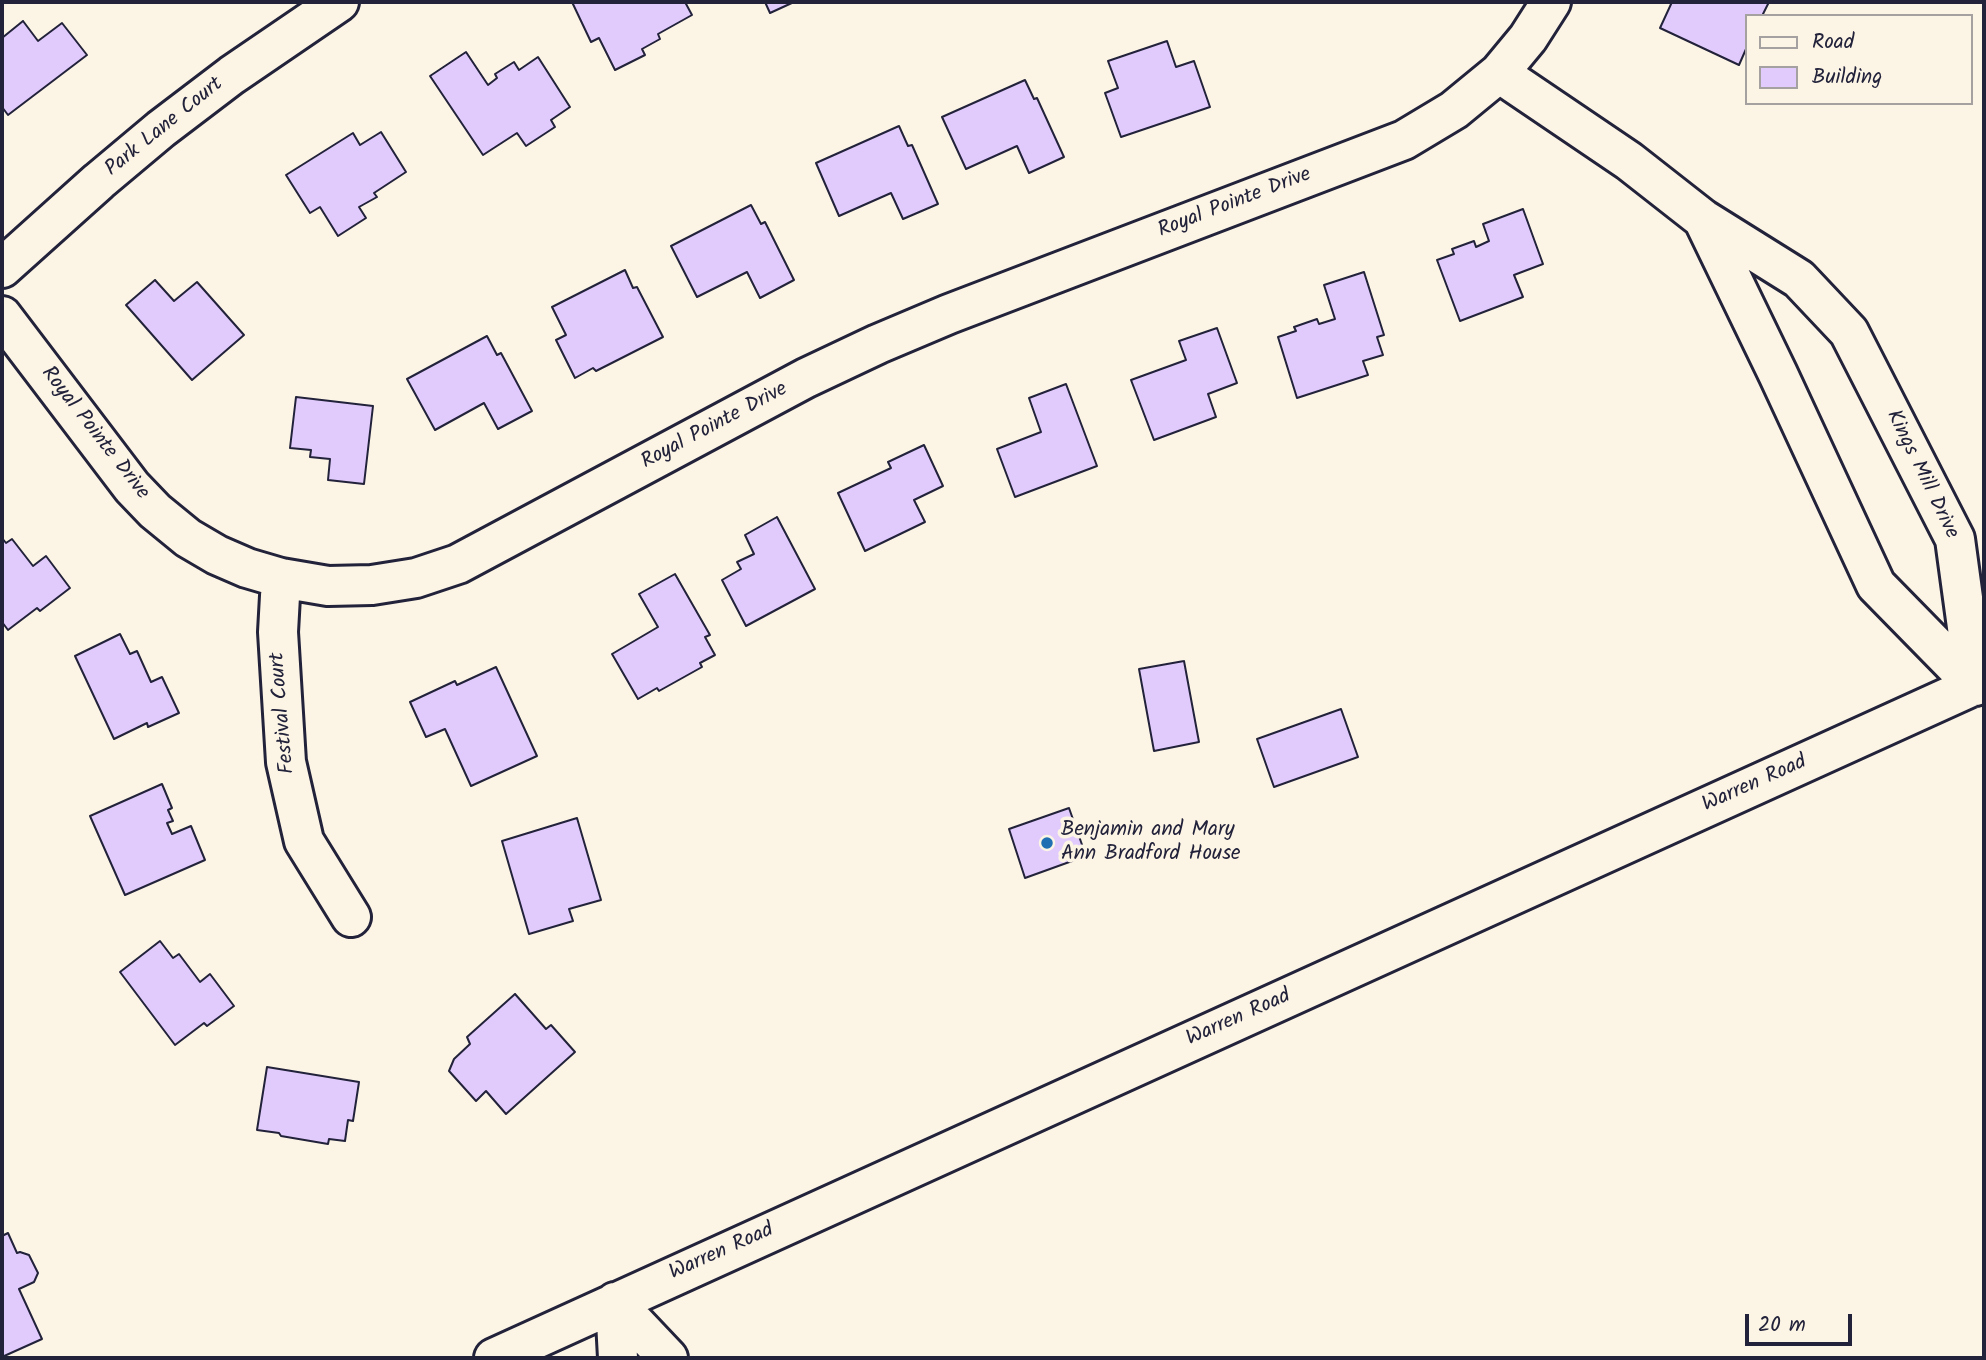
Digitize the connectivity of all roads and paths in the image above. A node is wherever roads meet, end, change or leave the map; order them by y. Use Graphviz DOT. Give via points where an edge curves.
graph roads {
  1 [pos="339,2"];
  2 [pos="1551,2"];
  3 [pos="1499,73"];
  4 [pos="1703,219"];
  5 [pos="2,268"];
  6 [pos="2,316"];
  7 [pos="281,578"];
  8 [pos="1980,684"];
  9 [pos="351,917"];
  10 [pos="615,1302"];
  11 [pos="494,1358"];
  12 [pos="618,1358"];
  13 [pos="668,1358"];
  1 -- 5 [label="street, Park Lane Court" via="161,129"];
  2 -- 3 [label="street"];
  3 -- 4 [label="street, Kings Mill Drive" via="1629,161"];
  3 -- 7 [label="street, Royal Pointe Drive" via="1454,110 1404,140 878,344 458,564 416,578 372,585 328,586"];
  4 -- 8 [label="street, Kings Mill Drive" via="1875,585"];
  4 -- 8 [label="street, Kings Mill Drive" via="1799,279 1849,332 1955,539"];
  6 -- 7 [label="street, Royal Pointe Drive" via="155,511 217,555"];
  7 -- 9 [label="street, Festival Court" via="279,681 286,762 304,841"];
  8 -- 10 [label="street, Warren Road"];
  10 -- 11 [label="street, Warren Road"];
  10 -- 12 [label="street"];
  10 -- 13 [label="street"];
}
